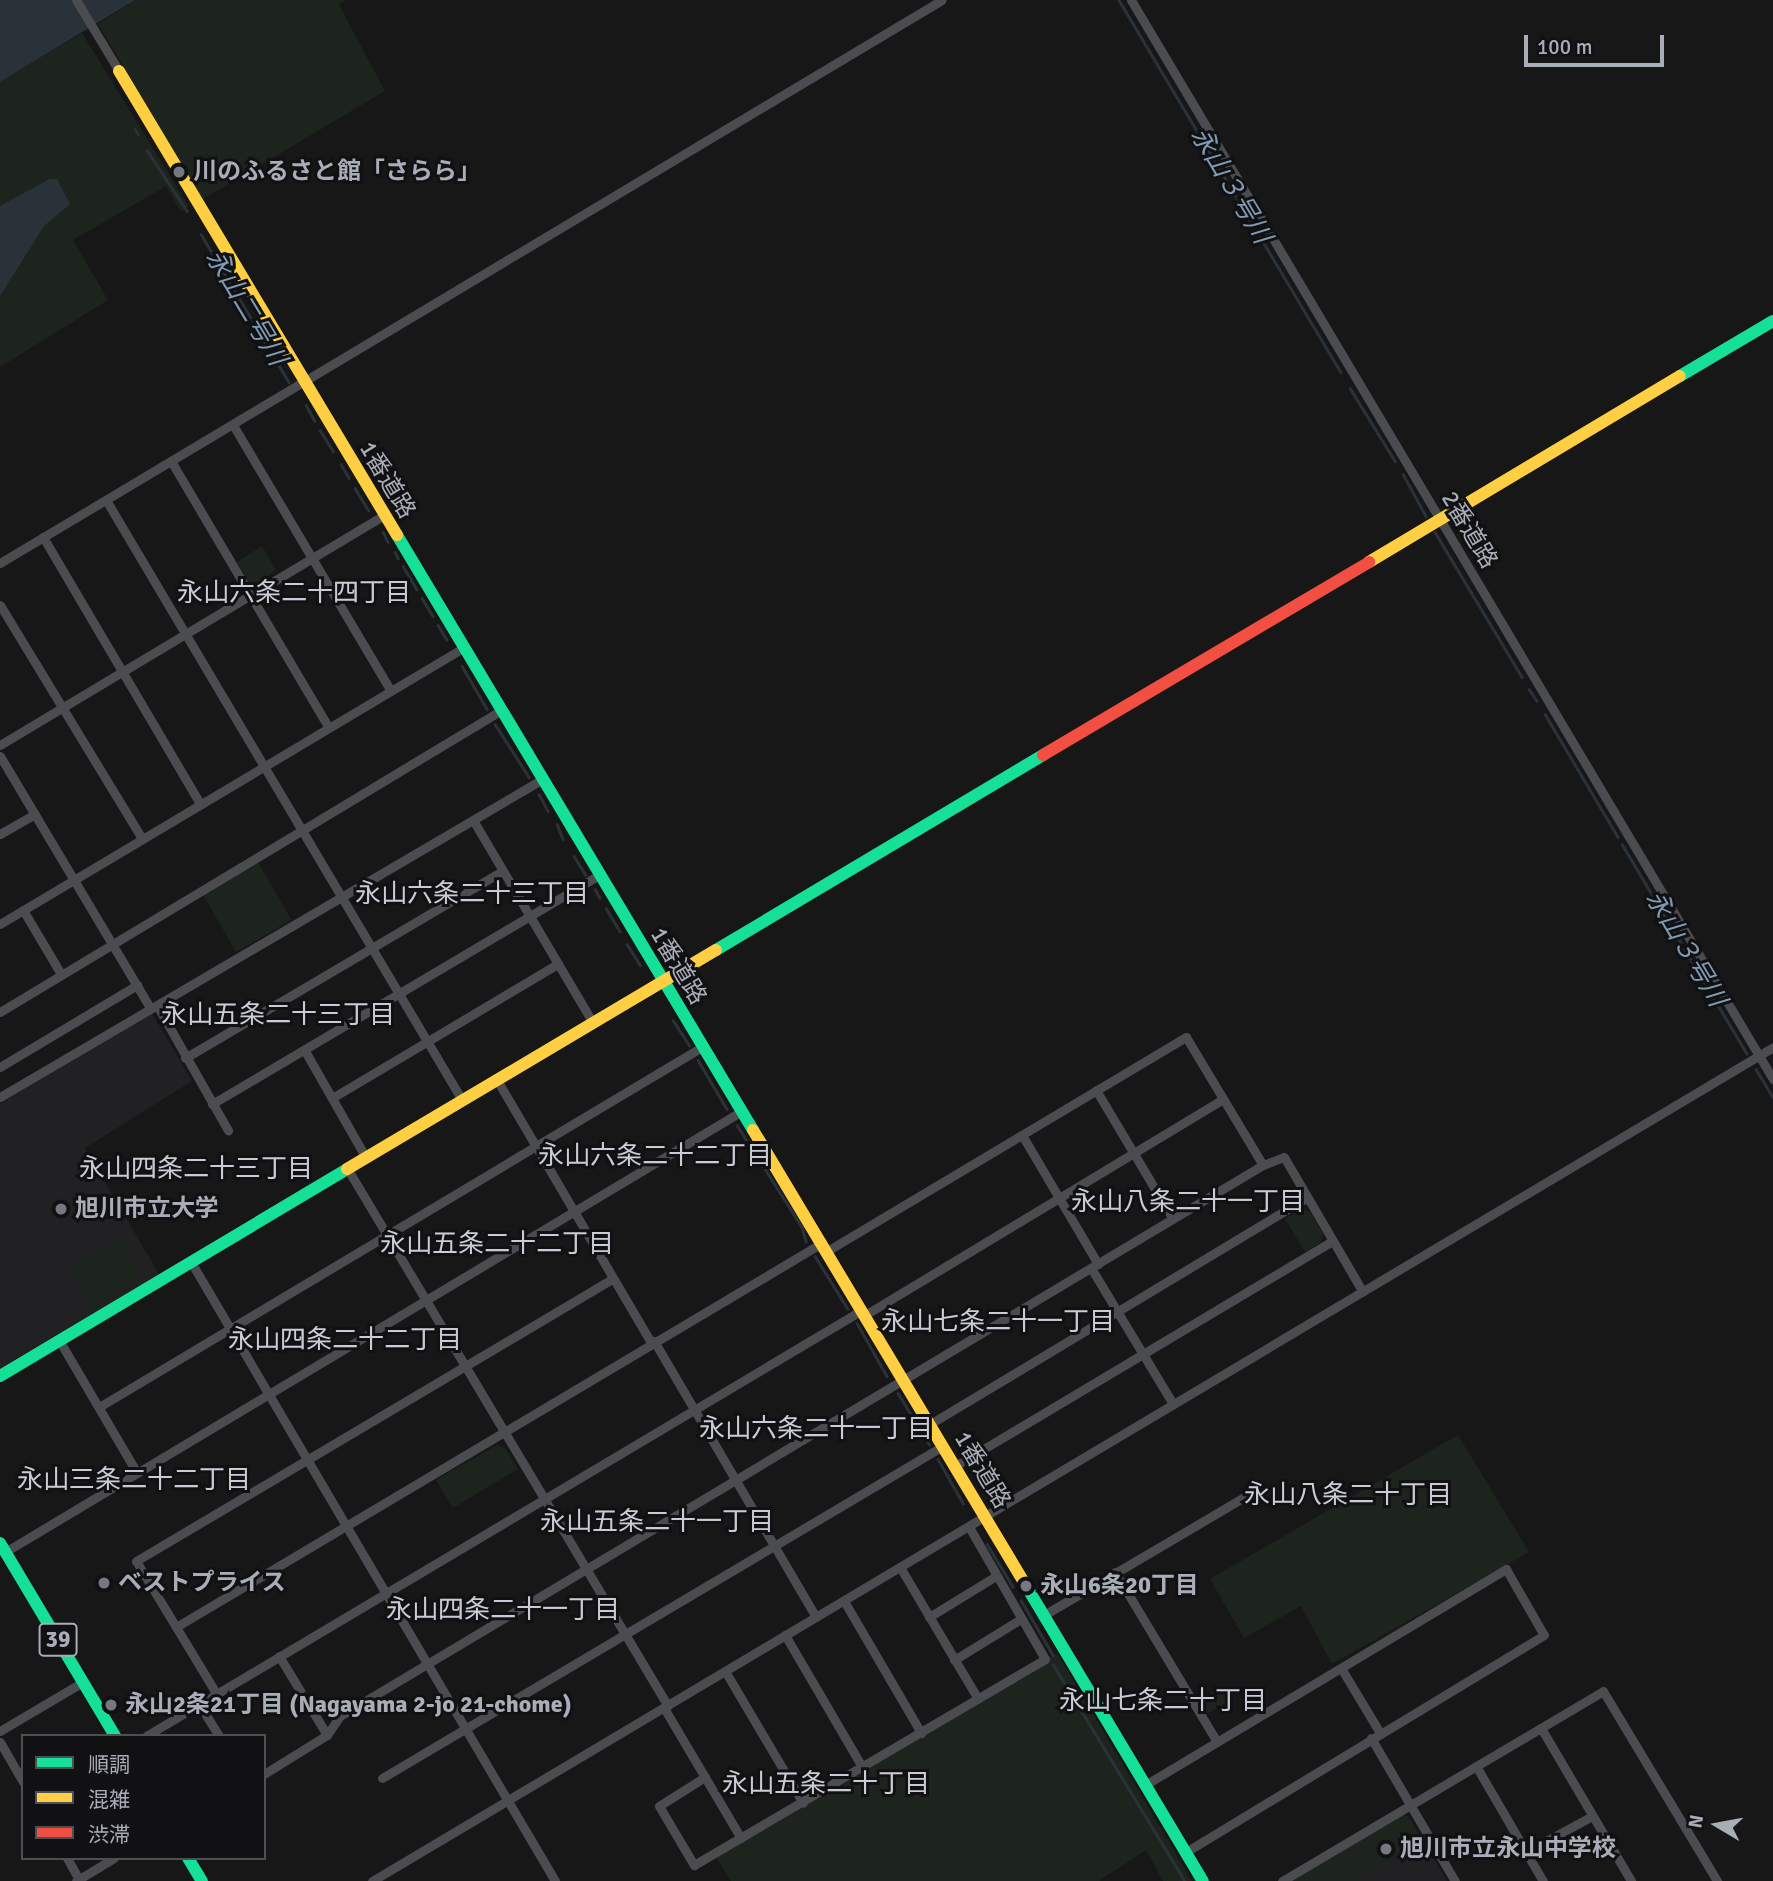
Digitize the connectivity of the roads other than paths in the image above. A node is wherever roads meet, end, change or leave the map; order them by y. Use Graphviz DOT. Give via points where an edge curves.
graph roads {
  1 [pos="76,0"];
  2 [pos="942,0"];
  3 [pos="1130,0"];
  4 [pos="118,71"];
  5 [pos="1773,321"];
  6 [pos="303,382"];
  7 [pos="233,425"];
  8 [pos="171,461"];
  9 [pos="107,500"];
  10 [pos="383,516"];
  11 [pos="1440,520"];
  12 [pos="43,537"];
  13 [pos="313,559"];
  14 [pos="0,563"];
  15 [pos="250,595"];
  16 [pos="0,605"];
  17 [pos="186,634"];
  18 [pos="463,648"];
  19 [pos="122,671"];
  20 [pos="391,691"];
  21 [pos="61,708"];
  22 [pos="500,710"];
  23 [pos="329,728"];
  24 [pos="0,745"];
  25 [pos="0,756"];
  26 [pos="264,766"];
  27 [pos="541,780"];
  28 [pos="200,804"];
  29 [pos="35,814"];
  30 [pos="473,820"];
  31 [pos="301,830"];
  32 [pos="0,834"];
  33 [pos="142,839"];
  34 [pos="502,871"];
  35 [pos="599,875"];
  36 [pos="74,879"];
  37 [pos="342,898"];
  38 [pos="23,910"];
  39 [pos="530,917"];
  40 [pos="0,924"];
  41 [pos="113,944"];
  42 [pos="370,947"];
  43 [pos="558,964"];
  44 [pos="61,974"];
  45 [pos="663,981"];
  46 [pos="137,985"];
  47 [pos="399,994"];
  48 [pos="154,1008"];
  49 [pos="0,1012"];
  50 [pos="593,1023"];
  51 [pos="427,1041"];
  52 [pos="702,1046"];
  53 [pos="1773,1047"];
  54 [pos="305,1051"];
  55 [pos="1759,1056"];
  56 [pos="185,1058"];
  57 [pos="0,1067"];
  58 [pos="1773,1079"];
  59 [pos="497,1080"];
  60 [pos="1096,1090"];
  61 [pos="0,1097"];
  62 [pos="332,1098"];
  63 [pos="463,1100"];
  64 [pos="1223,1100"];
  65 [pos="212,1104"];
  66 [pos="742,1111"];
  67 [pos="228,1130"];
  68 [pos="1022,1135"];
  69 [pos="536,1145"];
  70 [pos="1134,1153"];
  71 [pos="366,1158"];
  72 [pos="1263,1165"];
  73 [pos="347,1168"];
  74 [pos="1059,1198"];
  75 [pos="1306,1198"];
  76 [pos="575,1210"];
  77 [pos="1173,1219"];
  78 [pos="387,1234"];
  79 [pos="1332,1241"];
  80 [pos="824,1247"];
  81 [pos="191,1262"];
  82 [pos="1095,1266"];
  83 [pos="612,1279"];
  84 [pos="1363,1292"];
  85 [pos="425,1299"];
  86 [pos="1118,1312"];
  87 [pos="864,1313"];
  88 [pos="230,1328"];
  89 [pos="59,1340"];
  90 [pos="653,1342"];
  91 [pos="1143,1354"];
  92 [pos="465,1366"];
  93 [pos="0,1376"];
  94 [pos="904,1380"];
  95 [pos="268,1393"];
  96 [pos="1173,1404"];
  97 [pos="99,1407"];
  98 [pos="694,1409"];
  99 [pos="930,1423"];
  100 [pos="504,1432"];
  101 [pos="943,1446"];
  102 [pos="309,1460"];
  103 [pos="956,1466"];
  104 [pos="136,1471"];
  105 [pos="736,1480"];
  106 [pos="1251,1493"];
  107 [pos="544,1498"];
  108 [pos="985,1517"];
  109 [pos="347,1525"];
  110 [pos="968,1527"];
  111 [pos="775,1546"];
  112 [pos="2,1547"];
  113 [pos="900,1567"];
  114 [pos="586,1569"];
  115 [pos="1115,1572"];
  116 [pos="996,1576"];
  117 [pos="387,1592"];
  118 [pos="844,1601"];
  119 [pos="1044,1615"];
  120 [pos="929,1616"];
  121 [pos="816,1617"];
  122 [pos="1021,1619"];
  123 [pos="176,1627"];
  124 [pos="625,1635"];
  125 [pos="785,1635"];
  126 [pos="279,1656"];
  127 [pos="954,1660"];
  128 [pos="429,1663"];
  129 [pos="1341,1668"];
  130 [pos="725,1671"];
  131 [pos="83,1682"];
  132 [pos="216,1693"];
  133 [pos="978,1699"];
  134 [pos="199,1704"];
  135 [pos="666,1707"];
  136 [pos="468,1728"];
  137 [pos="1541,1728"];
  138 [pos="0,1731"];
  139 [pos="921,1733"];
  140 [pos="114,1734"];
  141 [pos="149,1734"];
  142 [pos="218,1734"];
  143 [pos="327,1734"];
  144 [pos="1375,1736"];
  145 [pos="0,1742"];
  146 [pos="1217,1742"];
  147 [pos="1476,1766"];
  148 [pos="862,1767"];
  149 [pos="266,1773"];
  150 [pos="382,1777"];
  151 [pos="705,1777"];
  152 [pos="21,1779"];
  153 [pos="1145,1785"];
  154 [pos="508,1800"];
  155 [pos="803,1802"];
  156 [pos="1410,1805"];
  157 [pos="1592,1816"];
  158 [pos="741,1838"];
  159 [pos="1185,1852"];
  160 [pos="1526,1852"];
  161 [pos="68,1860"];
  162 [pos="111,1860"];
  163 [pos="189,1860"];
  164 [pos="550,1879"];
  165 [pos="79,1880"];
  166 [pos="202,1881"];
  167 [pos="372,1881"];
  168 [pos="1203,1881"];
  169 [pos="1282,1881"];
  170 [pos="1455,1881"];
  171 [pos="1544,1881"];
  172 [pos="1632,1881"];
  173 [pos="1717,1881"];
  1 -- 4 [label="street"];
  2 -- 6 [label="street"];
  3 -- 11 [label="street, 2番道路"];
  4 -- 6 [label="main road, 1番道路"];
  5 -- 11 [label="main road"];
  6 -- 7 [label="street"];
  6 -- 10 [label="main road, 1番道路"];
  7 -- 8 [label="street"];
  7 -- 13 [label="street"];
  8 -- 9 [label="street"];
  8 -- 15 [label="street"];
  9 -- 12 [label="street"];
  9 -- 17 [label="street"];
  10 -- 13 [label="street"];
  10 -- 18 [label="main road, 1番道路"];
  11 -- 45 [label="main road"];
  11 -- 55 [label="street, 2番道路"];
  12 -- 14 [label="street"];
  12 -- 19 [label="street"];
  13 -- 15 [label="street"];
  13 -- 20 [label="street"];
  15 -- 17 [label="street"];
  15 -- 23 [label="street"];
  16 -- 21 [label="street"];
  17 -- 19 [label="street"];
  17 -- 26 [label="street"];
  18 -- 20 [label="street"];
  18 -- 22 [label="main road, 1番道路"];
  19 -- 21 [label="street"];
  19 -- 28 [label="street"];
  20 -- 23 [label="street"];
  21 -- 24 [label="street"];
  21 -- 33 [label="street"];
  22 -- 27 [label="main road, 1番道路"];
  22 -- 31 [label="street"];
  23 -- 26 [label="street"];
  25 -- 29 [label="street"];
  26 -- 28 [label="street"];
  26 -- 31 [label="street"];
  27 -- 30 [label="street"];
  27 -- 35 [label="main road, 1番道路"];
  28 -- 33 [label="street"];
  29 -- 32 [label="street"];
  29 -- 36 [label="street"];
  30 -- 34 [label="street"];
  30 -- 37 [label="street"];
  31 -- 37 [label="street"];
  31 -- 41 [label="street"];
  33 -- 36 [label="street"];
  34 -- 39 [label="street"];
  34 -- 42 [label="street"];
  35 -- 39 [label="street"];
  35 -- 45 [label="main road, 1番道路"];
  36 -- 38 [label="street"];
  36 -- 41 [label="street"];
  37 -- 42 [label="street"];
  37 -- 48 [label="street"];
  38 -- 40 [label="street"];
  38 -- 44 [label="street"];
  39 -- 43 [label="street"];
  39 -- 47 [label="street"];
  41 -- 44 [label="street"];
  41 -- 46 [label="street"];
  42 -- 47 [label="street"];
  42 -- 56 [label="street"];
  43 -- 50 [label="street"];
  43 -- 51 [label="street"];
  44 -- 49 [label="street"];
  45 -- 50 [label="main road"];
  45 -- 52 [label="main road, 1番道路"];
  46 -- 48 [label="street"];
  46 -- 57 [label="street"];
  47 -- 51 [label="street"];
  47 -- 54 [label="street"];
  48 -- 56 [label="street"];
  48 -- 61 [label="street"];
  50 -- 59 [label="main road"];
  51 -- 62 [label="street"];
  51 -- 63 [label="street"];
  52 -- 66 [label="main road, 1番道路"];
  52 -- 69 [label="street"];
  53 -- 55 [label="street"];
  54 -- 62 [label="street"];
  54 -- 65 [label="street"];
  55 -- 58 [label="street, 2番道路"];
  55 -- 84 [label="street"];
  56 -- 65 [label="street"];
  59 -- 63 [label="main road"];
  59 -- 69 [label="street"];
  60 -- 64 [label="street" via="1186,1037"];
  60 -- 68 [label="street"];
  60 -- 70 [label="street"];
  62 -- 71 [label="street"];
  63 -- 71 [label="main road"];
  64 -- 70 [label="street"];
  64 -- 72 [label="street"];
  65 -- 67 [label="street"];
  66 -- 76 [label="street"];
  66 -- 80 [label="main road, 1番道路"];
  68 -- 74 [label="street"];
  68 -- 80 [label="street"];
  69 -- 76 [label="street"];
  69 -- 78 [label="street"];
  70 -- 74 [label="street"];
  70 -- 77 [label="street"];
  71 -- 73 [label="main road"];
  72 -- 75 [label="street" via="1283,1157"];
  72 -- 77 [label="street"];
  73 -- 78 [label="street"];
  73 -- 81 [label="main road"];
  74 -- 82 [label="street"];
  74 -- 87 [label="street"];
  75 -- 79 [label="street"];
  75 -- 86 [label="street"];
  76 -- 83 [label="street"];
  76 -- 85 [label="street"];
  77 -- 82 [label="street"];
  78 -- 85 [label="street"];
  78 -- 88 [label="street"];
  79 -- 84 [label="street"];
  79 -- 91 [label="street"];
  80 -- 87 [label="main road, 1番道路"];
  80 -- 90 [label="street"];
  81 -- 88 [label="street"];
  81 -- 89 [label="main road"];
  82 -- 86 [label="street"];
  82 -- 94 [label="street"];
  83 -- 90 [label="street"];
  83 -- 92 [label="street"];
  84 -- 96 [label="street"];
  85 -- 92 [label="street"];
  85 -- 95 [label="street"];
  86 -- 91 [label="street"];
  86 -- 99 [label="street"];
  87 -- 94 [label="main road, 1番道路"];
  87 -- 98 [label="street"];
  88 -- 95 [label="street"];
  88 -- 97 [label="street"];
  89 -- 93 [label="main road"];
  89 -- 97 [label="street"];
  90 -- 98 [label="street"];
  90 -- 100 [label="street"];
  91 -- 96 [label="street"];
  91 -- 103 [label="street"];
  92 -- 100 [label="street"];
  92 -- 102 [label="street"];
  94 -- 99 [label="main road, 1番道路"];
  94 -- 105 [label="street"];
  95 -- 102 [label="street"];
  95 -- 104 [label="street"];
  96 -- 108 [label="street"];
  97 -- 104 [label="street"];
  98 -- 105 [label="street"];
  98 -- 107 [label="street"];
  99 -- 101 [label="main road, 1番道路"];
  100 -- 107 [label="street"];
  100 -- 109 [label="street"];
  101 -- 103 [label="main road, 1番道路"];
  101 -- 111 [label="street"];
  102 -- 109 [label="street"];
  102 -- 123 [label="street" via="136,1561"];
  103 -- 108 [label="main road, 1番道路"];
  104 -- 112 [label="street"];
  105 -- 111 [label="street"];
  105 -- 114 [label="street"];
  106 -- 115 [label="street"];
  107 -- 114 [label="street"];
  107 -- 117 [label="street"];
  108 -- 110 [label="street"];
  108 -- 119 [label="main road, 1番道路"];
  109 -- 117 [label="street"];
  109 -- 123 [label="street"];
  110 -- 113 [label="street"];
  110 -- 116 [label="street"];
  111 -- 121 [label="street"];
  111 -- 124 [label="street"];
  112 -- 131 [label="main road, 39"];
  113 -- 118 [label="street"];
  113 -- 120 [label="street"];
  114 -- 124 [label="street"];
  114 -- 128 [label="street"];
  115 -- 119 [label="street"];
  115 -- 146 [label="street"];
  116 -- 120 [label="street"];
  116 -- 122 [label="street"];
  117 -- 126 [label="street"];
  117 -- 128 [label="street"];
  118 -- 121 [label="street"];
  118 -- 139 [label="street"];
  119 -- 153 [label="main road, 1番道路"];
  120 -- 127 [label="street"];
  121 -- 125 [label="street"];
  122 -- 127 [label="street"];
  122 -- 133 [label="street" via="1045,1659"];
  123 -- 132 [label="street"];
  124 -- 135 [label="street"];
  124 -- 136 [label="street"];
  125 -- 130 [label="street"];
  125 -- 148 [label="street"];
  126 -- 132 [label="street"];
  126 -- 143 [label="street"];
  127 -- 133 [label="street"];
  128 -- 136 [label="street"];
  128 -- 143 [label="street" via="340,1717"];
  129 -- 144 [label="street"];
  129 -- 144 [label="street" via="1506,1569 1544,1635"];
  129 -- 146 [label="street"];
  130 -- 135 [label="street"];
  130 -- 155 [label="street"];
  131 -- 138 [label="street"];
  131 -- 140 [label="main road, 39"];
  132 -- 134 [label="street"];
  133 -- 139 [label="street"];
  134 -- 141 [label="street"];
  134 -- 142 [label="street"];
  135 -- 151 [label="street"];
  135 -- 154 [label="street"];
  136 -- 150 [label="street"];
  136 -- 154 [label="street"];
  137 -- 147 [label="street"];
  137 -- 157 [label="street"];
  137 -- 173 [label="street" via="1603,1690"];
  139 -- 148 [label="street"];
  143 -- 149 [label="street"];
  144 -- 156 [label="street"];
  144 -- 159 [label="street"];
  145 -- 152 [label="street"];
  146 -- 153 [label="street"];
  147 -- 156 [label="street"];
  147 -- 160 [label="street"];
  148 -- 155 [label="street"];
  151 -- 158 [label="street"];
  151 -- 158 [label="street" via="659,1806 666,1818 694,1865"];
  153 -- 159 [label="main road, 1番道路"];
  154 -- 164 [label="street"];
  154 -- 167 [label="street"];
  155 -- 158 [label="street"];
  156 -- 169 [label="street"];
  156 -- 170 [label="street"];
  157 -- 160 [label="street"];
  157 -- 172 [label="street"];
  159 -- 168 [label="main road, 1番道路"];
  160 -- 171 [label="street"];
  161 -- 165 [label="street"];
  162 -- 165 [label="street"];
  163 -- 166 [label="main road"];
}
